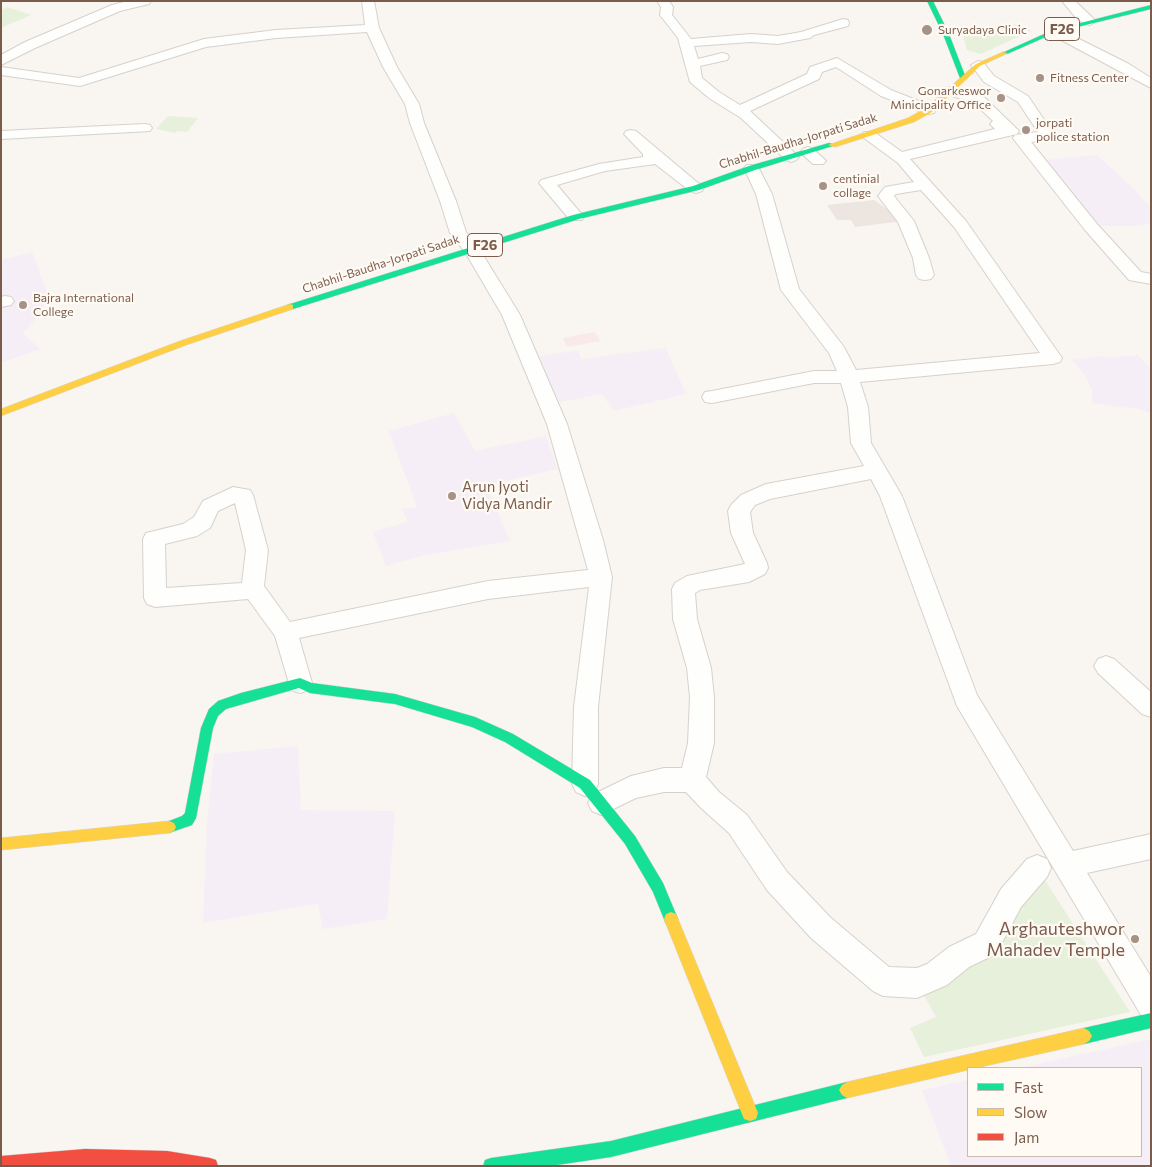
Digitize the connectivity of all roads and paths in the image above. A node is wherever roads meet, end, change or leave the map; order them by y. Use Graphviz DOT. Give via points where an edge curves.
graph roads {
  1 [pos="145,1"];
  2 [pos="368,1"];
  3 [pos="663,1"];
  4 [pos="930,1"];
  5 [pos="1068,1"];
  6 [pos="1151,7"];
  7 [pos="1090,21"];
  8 [pos="843,23"];
  9 [pos="372,28"];
  10 [pos="1055,31"];
  11 [pos="686,43"];
  12 [pos="722,57"];
  13 [pos="1,61"];
  14 [pos="693,64"];
  15 [pos="978,65"];
  16 [pos="1,71"];
  17 [pos="963,78"];
  18 [pos="1151,84"];
  19 [pos="951,91"];
  20 [pos="739,110"];
  21 [pos="929,110"];
  22 [pos="1003,122"];
  23 [pos="145,128"];
  24 [pos="631,134"];
  25 [pos="1,135"];
  26 [pos="870,135"];
  27 [pos="1020,138"];
  28 [pos="651,153"];
  29 [pos="791,157"];
  30 [pos="899,157"];
  31 [pos="752,168"];
  32 [pos="926,185"];
  33 [pos="696,188"];
  34 [pos="576,217"];
  35 [pos="472,250"];
  36 [pos="925,275"];
  37 [pos="1151,279"];
  38 [pos="848,377"];
  39 [pos="712,398"];
  40 [pos="1,413"];
  41 [pos="877,471"];
  42 [pos="601,577"];
  43 [pos="253,588"];
  44 [pos="286,632"];
  45 [pos="1106,666"];
  46 [pos="300,683"];
  47 [pos="1151,706"];
  48 [pos="692,780"];
  49 [pos="593,793"];
  50 [pos="1,844"];
  51 [pos="1151,846"];
  52 [pos="1066,865"];
  53 [pos="1037,868"];
  54 [pos="1151,1005"];
  55 [pos="1151,1020"];
  56 [pos="750,1113"];
  57 [pos="612,1157"];
  58 [pos="1,1164"];
  59 [pos="210,1166"];
  60 [pos="491,1166"];
  1 -- 13 [label="street" via="116,8"];
  2 -- 9 [label="street"];
  3 -- 11 [label="street" via="667,7 666,15"];
  4 -- 17 [label="main road"];
  5 -- 7 [label="street"];
  6 -- 7 [label="main road, F26"];
  7 -- 10 [label="main road, F26"];
  8 -- 11 [label="street" via="805,36 778,40 751,38"];
  9 -- 16 [label="street" via="276,34 204,43 80,82"];
  9 -- 35 [label="street" via="412,104 458,233"];
  10 -- 15 [label="main road, F26"];
  10 -- 18 [label="street"];
  11 -- 14 [label="street"];
  12 -- 14 [label="street"];
  14 -- 20 [label="street" via="695,79"];
  15 -- 17 [label="main road, F26"];
  15 -- 27 [label="street" via="989,79 1023,99 1048,136"];
  17 -- 19 [label="main road, Chabhil-Baudha-Jorpati Sadak / F26"];
  19 -- 21 [label="main road, Chabhil-Baudha-Jorpati Sadak / F26"];
  19 -- 22 [label="street" via="978,100"];
  20 -- 21 [label="street" via="837,62 886,93"];
  20 -- 29 [label="street"];
  21 -- 26 [label="main road, Chabhil-Baudha-Jorpati Sadak / F26"];
  22 -- 27 [label="street"];
  22 -- 30 [label="street" via="997,124 1006,131"];
  23 -- 25 [label="street"];
  24 -- 28 [label="street"];
  26 -- 29 [label="main road, Chabhil-Baudha-Jorpati Sadak / F26" via="813,157"];
  26 -- 30 [label="street"];
  27 -- 37 [label="street" via="1119,260 1134,276"];
  28 -- 33 [label="street"];
  28 -- 34 [label="street" via="651,160 604,167 547,183"];
  29 -- 31 [label="main road, Chabhil-Baudha-Jorpati Sadak / F26"];
  30 -- 32 [label="street"];
  31 -- 33 [label="main road, Chabhil-Baudha-Jorpati Sadak / F26"];
  31 -- 38 [label="street" via="764,194 790,290 837,351"];
  32 -- 36 [label="street" via="891,190 886,196 906,221"];
  32 -- 38 [label="street" via="960,224 1053,358"];
  33 -- 34 [label="main road, Chabhil-Baudha-Jorpati Sadak / F26"];
  34 -- 35 [label="main road, Chabhil-Baudha-Jorpati Sadak / F26"];
  35 -- 40 [label="main road, Chabhil-Baudha-Jorpati Sadak / F26" via="183,343"];
  35 -- 42 [label="street" via="511,315 557,424"];
  38 -- 39 [label="street" via="814,377"];
  38 -- 41 [label="street" via="858,407 861,442"];
  41 -- 48 [label="street" via="766,492 748,500 739,511 742,533 757,568 749,573 695,582 683,589 685,619 699,668 702,697 701,743"];
  41 -- 52 [label="street" via="891,496 966,699"];
  42 -- 44 [label="street" via="488,590"];
  42 -- 49 [label="street" via="586,707"];
  43 -- 43 [label="street" via="243,592 155,598 154,539 189,530 202,522 210,506 243,495 256,550"];
  43 -- 44 [label="street"];
  44 -- 46 [label="street"];
  45 -- 47 [label="street"];
  46 -- 49 [label="main road" via="310,688 395,699 474,722 508,738"];
  46 -- 50 [label="main road" via="241,698 222,705 213,714 207,728 187,821 173,827"];
  48 -- 49 [label="street" via="664,780"];
  48 -- 53 [label="street" via="738,824 777,881 821,928 882,981 917,983 937,975 959,956 986,944 1010,898"];
  49 -- 56 [label="main road" via="630,840 658,888"];
  51 -- 52 [label="street"];
  52 -- 54 [label="street"];
  55 -- 56 [label="main road"];
  56 -- 57 [label="main road"];
  57 -- 60 [label="main road"];
  58 -- 59 [label="main road" via="85,1156 167,1159"];
}
